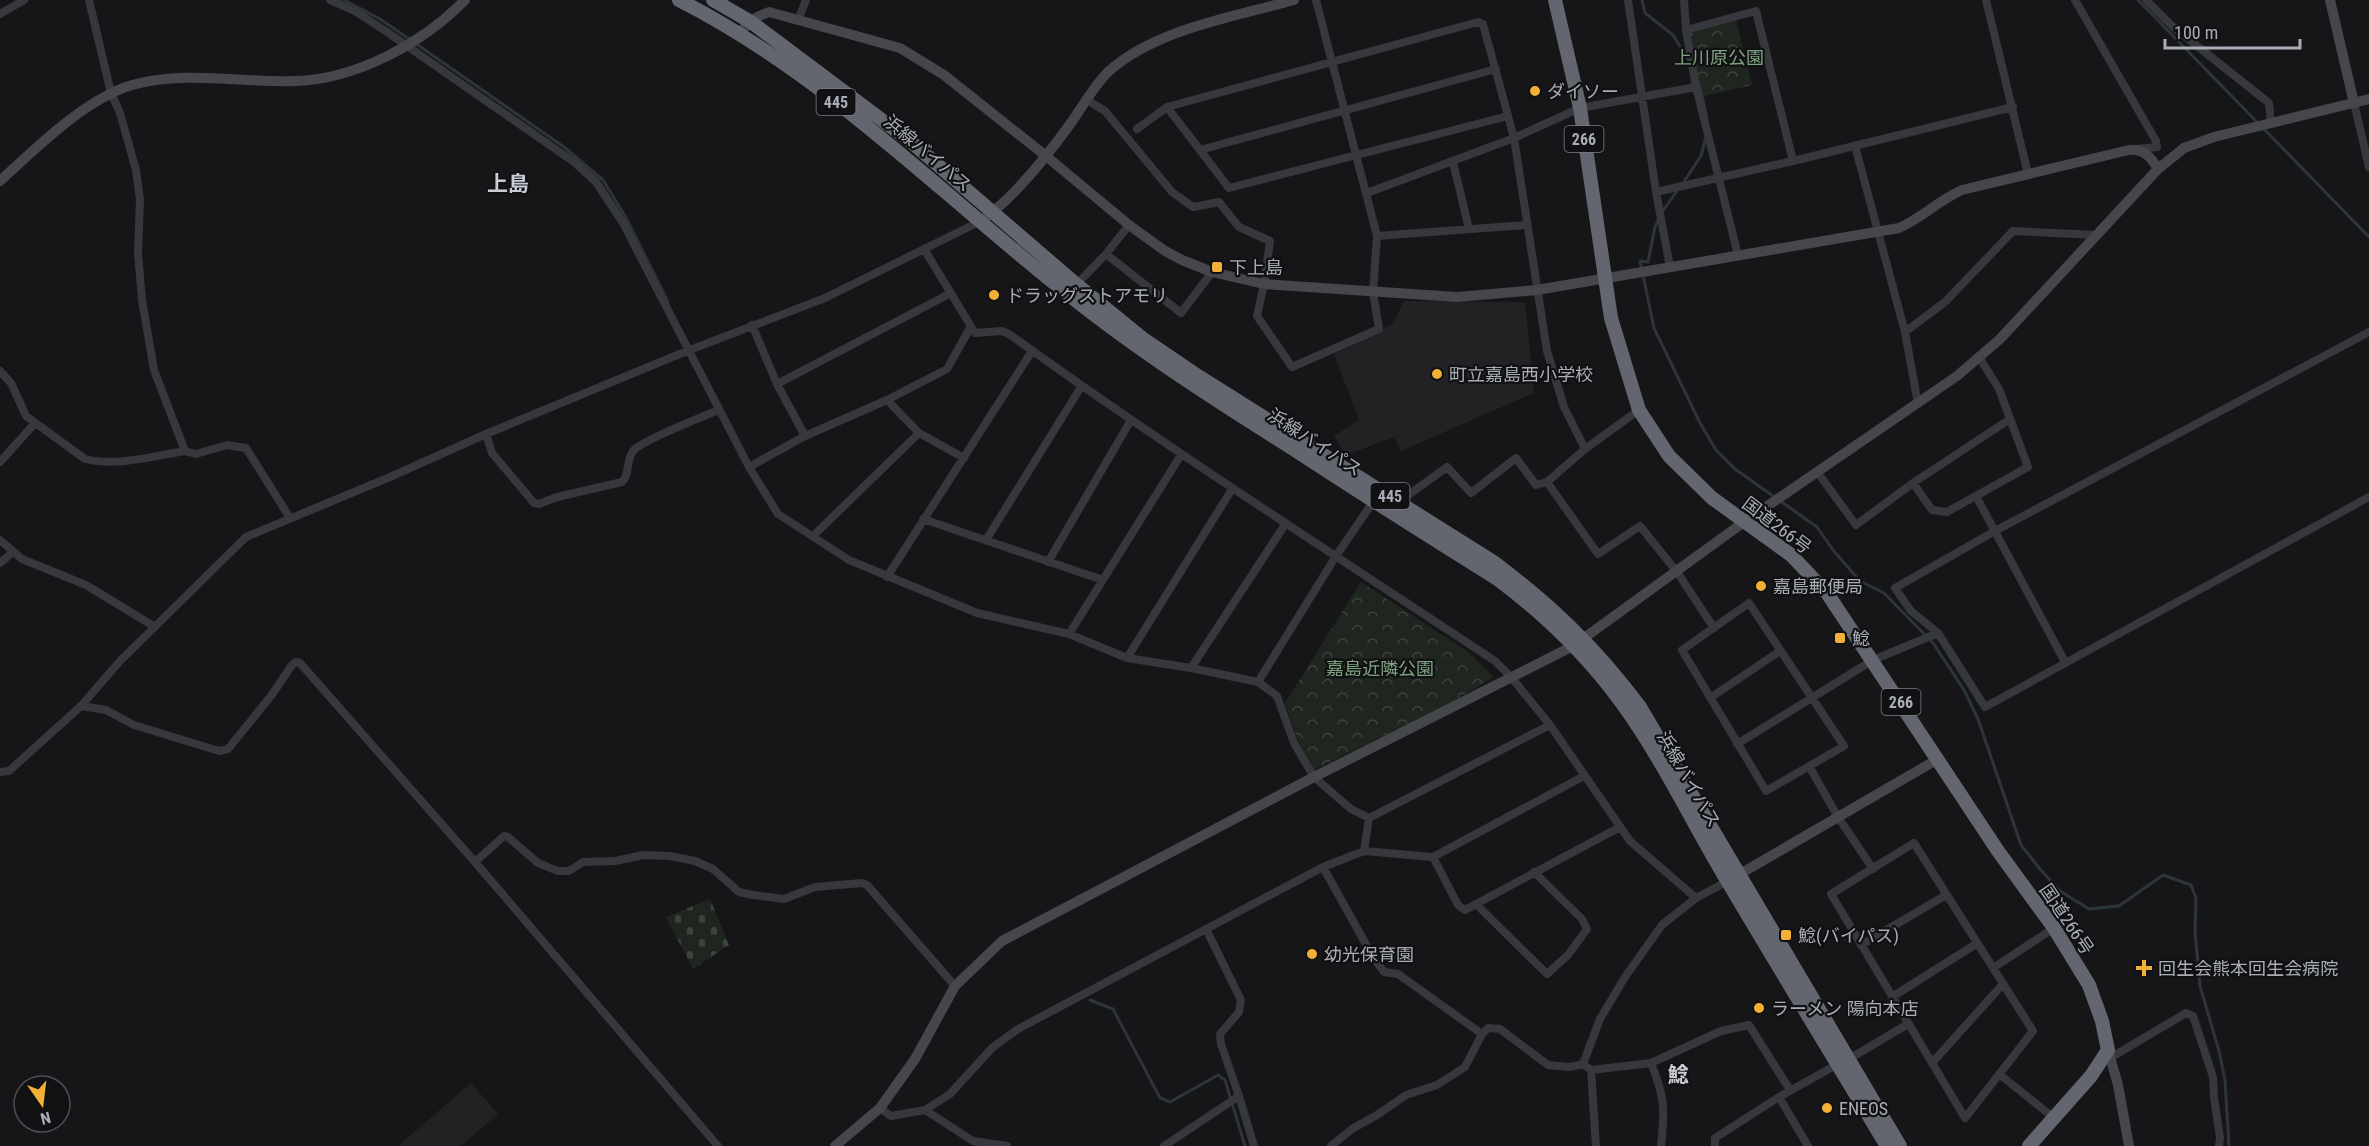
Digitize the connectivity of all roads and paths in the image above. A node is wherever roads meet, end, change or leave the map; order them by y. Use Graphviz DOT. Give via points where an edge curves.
graph roads {
  1 [pos="24,0"];
  2 [pos="89,0"];
  3 [pos="330,0"];
  4 [pos="465,0"];
  5 [pos="679,0"];
  6 [pos="714,0"];
  7 [pos="806,0"];
  8 [pos="1294,0"];
  9 [pos="1316,0"];
  10 [pos="1556,0"];
  11 [pos="1628,0"];
  12 [pos="1684,0"];
  13 [pos="1986,0"];
  14 [pos="2075,0"];
  15 [pos="2146,0"];
  16 [pos="2330,0"];
  17 [pos="0,14"];
  18 [pos="798,20"];
  19 [pos="751,22"];
  20 [pos="1686,30"];
  21 [pos="738,33"];
  22 [pos="407,46"];
  23 [pos="1332,63"];
  24 [pos="1496,69"];
  25 [pos="1696,87"];
  26 [pos="111,93"];
  27 [pos="1642,98"];
  28 [pos="2369,99"];
  29 [pos="1087,100"];
  30 [pos="2354,103"];
  31 [pos="1167,107"];
  32 [pos="2013,107"];
  33 [pos="1580,108"];
  34 [pos="1345,109"];
  35 [pos="1508,116"];
  36 [pos="2271,124"];
  37 [pos="1137,129"];
  38 [pos="1514,138"];
  39 [pos="1856,146"];
  40 [pos="2136,149"];
  41 [pos="1200,150"];
  42 [pos="1357,155"];
  43 [pos="1046,156"];
  44 [pos="1793,161"];
  45 [pos="1453,162"];
  46 [pos="2369,167"];
  47 [pos="2158,169"];
  48 [pos="2028,174"];
  49 [pos="1719,177"];
  50 [pos="0,181"];
  51 [pos="1656,192"];
  52 [pos="1367,193"];
  53 [pos="994,212"];
  54 [pos="981,221"];
  55 [pos="1129,225"];
  56 [pos="1527,225"];
  57 [pos="1469,229"];
  58 [pos="1878,233"];
  59 [pos="2097,235"];
  60 [pos="1377,236"];
  61 [pos="924,249"];
  62 [pos="1106,254"];
  63 [pos="1738,255"];
  64 [pos="1670,267"];
  65 [pos="1212,272"];
  66 [pos="1604,279"];
  67 [pos="1264,284"];
  68 [pos="1071,288"];
  69 [pos="1537,290"];
  70 [pos="1373,292"];
  71 [pos="951,293"];
  72 [pos="752,325"];
  73 [pos="970,328"];
  74 [pos="1905,332"];
  75 [pos="2369,332"];
  76 [pos="687,351"];
  77 [pos="1032,351"];
  78 [pos="1979,357"];
  79 [pos="0,371"];
  80 [pos="777,384"];
  81 [pos="1081,387"];
  82 [pos="887,400"];
  83 [pos="1917,404"];
  84 [pos="719,410"];
  85 [pos="1639,410"];
  86 [pos="2010,419"];
  87 [pos="1131,420"];
  88 [pos="35,423"];
  89 [pos="919,433"];
  90 [pos="486,434"];
  91 [pos="806,436"];
  92 [pos="1586,449"];
  93 [pos="185,451"];
  94 [pos="1181,455"];
  95 [pos="964,458"];
  96 [pos="0,462"];
  97 [pos="749,467"];
  98 [pos="1818,473"];
  99 [pos="1547,482"];
  100 [pos="1913,483"];
  101 [pos="1232,489"];
  102 [pos="1377,495"];
  103 [pos="1407,496"];
  104 [pos="1976,496"];
  105 [pos="2369,497"];
  106 [pos="290,518"];
  107 [pos="923,519"];
  108 [pos="1744,522"];
  109 [pos="1286,523"];
  110 [pos="1995,531"];
  111 [pos="813,536"];
  112 [pos="0,540"];
  113 [pos="986,540"];
  114 [pos="13,552"];
  115 [pos="1336,556"];
  116 [pos="1048,562"];
  117 [pos="0,563"];
  118 [pos="1677,572"];
  119 [pos="887,577"];
  120 [pos="1103,580"];
  121 [pos="155,627"];
  122 [pos="1714,627"];
  123 [pos="1938,633"];
  124 [pos="1069,634"];
  125 [pos="1579,642"];
  126 [pos="1780,651"];
  127 [pos="1127,658"];
  128 [pos="1873,660"];
  129 [pos="2065,662"];
  130 [pos="1191,668"];
  131 [pos="1511,677"];
  132 [pos="1258,682"];
  133 [pos="1710,698"];
  134 [pos="1813,698"];
  135 [pos="81,706"];
  136 [pos="1550,725"];
  137 [pos="1737,744"];
  138 [pos="1938,759"];
  139 [pos="1809,766"];
  140 [pos="0,772"];
  141 [pos="1584,776"];
  142 [pos="1314,777"];
  143 [pos="1838,817"];
  144 [pos="1369,819"];
  145 [pos="1620,827"];
  146 [pos="1364,851"];
  147 [pos="1433,857"];
  148 [pos="475,862"];
  149 [pos="1323,867"];
  150 [pos="1873,869"];
  151 [pos="1534,872"];
  152 [pos="1733,878"];
  153 [pos="1946,895"];
  154 [pos="1696,898"];
  155 [pos="1477,905"];
  156 [pos="2054,928"];
  157 [pos="1207,931"];
  158 [pos="1976,944"];
  159 [pos="1861,945"];
  160 [pos="1993,968"];
  161 [pos="2003,984"];
  162 [pos="955,986"];
  163 [pos="1892,997"];
  164 [pos="1908,1024"];
  165 [pos="1482,1034"];
  166 [pos="2109,1054"];
  167 [pos="1844,1062"];
  168 [pos="1651,1063"];
  169 [pos="1932,1063"];
  170 [pos="1583,1064"];
  171 [pos="1591,1070"];
  172 [pos="1999,1074"];
  173 [pos="1791,1090"];
  174 [pos="1239,1096"];
  175 [pos="1779,1097"];
  176 [pos="880,1108"];
  177 [pos="926,1110"];
  178 [pos="2054,1119"];
  179 [pos="718,1146"];
  180 [pos="836,1146"];
  181 [pos="1007,1146"];
  182 [pos="1164,1146"];
  183 [pos="1254,1146"];
  184 [pos="1331,1146"];
  185 [pos="1596,1146"];
  186 [pos="1661,1146"];
  187 [pos="1715,1146"];
  188 [pos="1808,1146"];
  189 [pos="1887,1146"];
  190 [pos="1900,1146"];
  191 [pos="2029,1146"];
  192 [pos="2130,1146"];
  193 [pos="2218,1146"];
  1 -- 17 [label="street"];
  2 -- 26 [label="street"];
  3 -- 22 [label="street" via="355,11"];
  4 -- 22 [label="street"];
  5 -- 21 [label="highway, 浜線バイパス / 445"];
  6 -- 19 [label="highway, 浜線バイパス / 445"];
  7 -- 18 [label="street"];
  8 -- 29 [label="street" via="1163,38 1110,71"];
  9 -- 23 [label="street"];
  10 -- 33 [label="highway, 国道266号 / 266"];
  11 -- 27 [label="street"];
  12 -- 20 [label="street"];
  13 -- 32 [label="street"];
  14 -- 40 [label="street" via="2156,141 2157,147"];
  15 -- 36 [label="street" via="2172,26 2269,103"];
  16 -- 30 [label="street"];
  18 -- 19 [label="street" via="769,12"];
  18 -- 43 [label="street" via="900,48 944,75"];
  19 -- 21 [label="street"];
  19 -- 53 [label="highway, 浜線バイパス / 445" via="910,141"];
  20 -- 25 [label="street"];
  20 -- 44 [label="street" via="1756,11"];
  21 -- 54 [label="highway, 浜線バイパス / 445" via="884,138"];
  22 -- 26 [label="street" via="368,65 298,81 170,77"];
  22 -- 76 [label="street" via="574,162 596,182 623,223"];
  23 -- 24 [label="street" via="1478,22 1483,24"];
  23 -- 31 [label="street"];
  23 -- 34 [label="street"];
  24 -- 34 [label="street"];
  24 -- 35 [label="street"];
  25 -- 27 [label="street"];
  25 -- 49 [label="street"];
  26 -- 50 [label="street" via="78,115"];
  26 -- 93 [label="street" via="136,170 142,300 154,370"];
  27 -- 33 [label="street"];
  27 -- 51 [label="street"];
  28 -- 30 [label="street"];
  29 -- 43 [label="street"];
  29 -- 67 [label="street" via="1105,111 1172,192 1193,207 1219,202 1239,227 1270,241"];
  30 -- 36 [label="street"];
  30 -- 46 [label="street"];
  31 -- 37 [label="street"];
  31 -- 41 [label="street"];
  32 -- 39 [label="street"];
  32 -- 48 [label="street"];
  33 -- 38 [label="street"];
  33 -- 66 [label="highway, 国道266号 / 266"];
  34 -- 41 [label="street"];
  34 -- 42 [label="street"];
  35 -- 38 [label="street"];
  35 -- 42 [label="street"];
  36 -- 47 [label="street" via="2184,148"];
  38 -- 45 [label="street"];
  38 -- 56 [label="street"];
  39 -- 44 [label="street"];
  39 -- 58 [label="street"];
  40 -- 47 [label="street" via="2152,159"];
  40 -- 48 [label="street"];
  41 -- 42 [label="street" via="1229,188"];
  42 -- 52 [label="street"];
  43 -- 53 [label="street"];
  43 -- 55 [label="street"];
  44 -- 49 [label="street"];
  45 -- 52 [label="street"];
  45 -- 57 [label="street"];
  47 -- 59 [label="street"];
  48 -- 58 [label="street" via="1962,190 1908,224"];
  49 -- 51 [label="street"];
  49 -- 63 [label="street"];
  51 -- 64 [label="street"];
  52 -- 60 [label="street"];
  53 -- 54 [label="street"];
  53 -- 68 [label="highway, 浜線バイパス / 445"];
  54 -- 61 [label="street"];
  54 -- 68 [label="highway, 浜線バイパス / 445"];
  55 -- 62 [label="street"];
  55 -- 65 [label="street" via="1174,256"];
  56 -- 57 [label="street"];
  56 -- 69 [label="street"];
  57 -- 60 [label="street"];
  58 -- 63 [label="street"];
  58 -- 74 [label="street"];
  59 -- 74 [label="street" via="2013,231 1945,302"];
  59 -- 78 [label="street"];
  60 -- 70 [label="street"];
  61 -- 71 [label="street"];
  61 -- 72 [label="street" via="825,298"];
  62 -- 65 [label="street" via="1180,313"];
  62 -- 68 [label="street"];
  63 -- 64 [label="street"];
  64 -- 66 [label="street"];
  65 -- 67 [label="street"];
  66 -- 69 [label="street"];
  66 -- 85 [label="highway, 国道266号 / 266" via="1611,318"];
  67 -- 70 [label="street"];
  67 -- 70 [label="street" via="1257,316 1292,367 1379,329"];
  68 -- 102 [label="highway, 浜線バイパス / 445"];
  69 -- 70 [label="street" via="1457,297"];
  69 -- 92 [label="street" via="1547,351 1564,407"];
  71 -- 73 [label="street"];
  71 -- 80 [label="street"];
  72 -- 76 [label="street"];
  72 -- 80 [label="street"];
  73 -- 77 [label="street" via="980,334 1002,331"];
  73 -- 82 [label="street" via="948,369"];
  74 -- 83 [label="street"];
  75 -- 110 [label="street"];
  76 -- 84 [label="street"];
  76 -- 90 [label="street"];
  77 -- 81 [label="street"];
  77 -- 95 [label="street"];
  78 -- 83 [label="street"];
  78 -- 86 [label="street" via="1999,389"];
  79 -- 88 [label="street"];
  80 -- 91 [label="street"];
  81 -- 87 [label="street"];
  81 -- 113 [label="street"];
  82 -- 89 [label="street"];
  82 -- 91 [label="street"];
  83 -- 98 [label="street"];
  84 -- 90 [label="street" via="634,450 622,482 539,504 492,453"];
  84 -- 97 [label="street"];
  85 -- 92 [label="street"];
  85 -- 108 [label="highway, 国道266号 / 266" via="1669,456 1712,498"];
  86 -- 100 [label="street"];
  86 -- 104 [label="street" via="2028,467"];
  87 -- 94 [label="street"];
  87 -- 116 [label="street"];
  88 -- 93 [label="street" via="95,462"];
  88 -- 96 [label="street"];
  89 -- 95 [label="street"];
  89 -- 111 [label="street"];
  90 -- 106 [label="street"];
  91 -- 97 [label="street"];
  92 -- 99 [label="street"];
  93 -- 106 [label="street" via="196,454 227,445 246,448"];
  94 -- 101 [label="street"];
  94 -- 120 [label="street"];
  95 -- 107 [label="street"];
  97 -- 111 [label="street" via="778,514"];
  98 -- 100 [label="street" via="1856,525"];
  98 -- 108 [label="street"];
  99 -- 103 [label="street" via="1536,485 1516,458 1471,493 1447,467"];
  99 -- 118 [label="street" via="1598,554 1640,526"];
  100 -- 104 [label="street" via="1932,510 1947,512"];
  101 -- 109 [label="street"];
  101 -- 127 [label="street"];
  102 -- 115 [label="street"];
  102 -- 125 [label="highway, 浜線バイパス / 445" via="1495,563 1537,595"];
  104 -- 110 [label="street"];
  105 -- 129 [label="street"];
  106 -- 121 [label="street" via="246,537"];
  107 -- 113 [label="street"];
  107 -- 119 [label="street"];
  108 -- 118 [label="street"];
  108 -- 128 [label="highway, 国道266号 / 266" via="1814,576"];
  109 -- 115 [label="street"];
  109 -- 130 [label="street"];
  110 -- 123 [label="street" via="1895,588 1911,611"];
  110 -- 129 [label="street"];
  111 -- 119 [label="street" via="849,560"];
  112 -- 114 [label="street"];
  113 -- 116 [label="street"];
  114 -- 117 [label="street"];
  114 -- 121 [label="street" via="86,585"];
  115 -- 131 [label="street" via="1494,661"];
  115 -- 132 [label="street"];
  116 -- 120 [label="street"];
  118 -- 122 [label="street"];
  118 -- 125 [label="street"];
  119 -- 124 [label="street" via="977,614"];
  120 -- 124 [label="street"];
  121 -- 135 [label="street"];
  122 -- 126 [label="street" via="1749,603"];
  122 -- 133 [label="street" via="1682,650"];
  123 -- 128 [label="street"];
  123 -- 129 [label="street" via="1985,707"];
  124 -- 127 [label="street"];
  125 -- 131 [label="street"];
  125 -- 152 [label="highway, 浜線バイパス / 445" via="1616,675 1640,707"];
  126 -- 133 [label="street"];
  126 -- 134 [label="street"];
  127 -- 130 [label="street"];
  128 -- 134 [label="street"];
  128 -- 138 [label="highway, 国道266号 / 266"];
  130 -- 132 [label="street"];
  131 -- 136 [label="street"];
  131 -- 142 [label="street"];
  132 -- 142 [label="street" via="1277,696 1294,743"];
  133 -- 137 [label="street"];
  134 -- 137 [label="street"];
  134 -- 139 [label="street" via="1844,746"];
  135 -- 140 [label="street" via="9,771"];
  135 -- 148 [label="street" via="106,710 134,725 219,751 228,749 292,665 300,663"];
  136 -- 141 [label="street"];
  136 -- 144 [label="street"];
  137 -- 139 [label="street" via="1766,792"];
  138 -- 143 [label="street"];
  138 -- 156 [label="highway, 国道266号 / 266"];
  139 -- 143 [label="street"];
  141 -- 145 [label="street"];
  141 -- 147 [label="street"];
  142 -- 144 [label="street"];
  142 -- 162 [label="street" via="1002,941"];
  143 -- 150 [label="street"];
  143 -- 152 [label="street"];
  144 -- 146 [label="street"];
  145 -- 151 [label="street"];
  145 -- 154 [label="street" via="1630,841"];
  146 -- 147 [label="street"];
  146 -- 149 [label="street"];
  147 -- 155 [label="street" via="1458,905 1465,910"];
  148 -- 162 [label="street" via="504,836 538,863 558,871 569,871 583,862 670,855 713,869 739,892 753,896 784,899 815,887 862,883"];
  148 -- 179 [label="street"];
  149 -- 157 [label="street"];
  149 -- 165 [label="street" via="1384,972 1398,974"];
  150 -- 153 [label="street" via="1914,843"];
  150 -- 159 [label="street" via="1831,894"];
  151 -- 155 [label="street"];
  151 -- 155 [label="street" via="1582,919 1587,929 1568,955 1547,974"];
  152 -- 154 [label="street"];
  152 -- 167 [label="highway, 浜線バイパス / 445"];
  153 -- 158 [label="street"];
  153 -- 159 [label="street"];
  154 -- 170 [label="street" via="1662,925 1625,977 1600,1019"];
  156 -- 160 [label="street"];
  156 -- 166 [label="highway, 国道266号 / 266" via="2089,985"];
  157 -- 174 [label="street" via="1240,1000 1239,1012 1220,1034"];
  157 -- 177 [label="street" via="1018,1029 993,1047 951,1094"];
  158 -- 160 [label="street"];
  158 -- 163 [label="street"];
  159 -- 163 [label="street"];
  160 -- 161 [label="street"];
  161 -- 169 [label="street"];
  161 -- 172 [label="street" via="2033,1031"];
  162 -- 176 [label="street" via="915,1059"];
  163 -- 164 [label="street"];
  164 -- 167 [label="street"];
  164 -- 169 [label="street"];
  165 -- 170 [label="street" via="1488,1028 1500,1029 1548,1065"];
  165 -- 184 [label="street" via="1465,1067 1437,1085 1406,1095"];
  166 -- 178 [label="highway"];
  166 -- 192 [label="street"];
  166 -- 193 [label="street" via="2186,1013 2193,1016 2213,1077"];
  167 -- 173 [label="street"];
  167 -- 189 [label="highway, 浜線バイパス / 445"];
  167 -- 190 [label="highway, 浜線バイパス / 445"];
  168 -- 171 [label="street"];
  168 -- 173 [label="street" via="1721,1031 1749,1025"];
  168 -- 186 [label="street" via="1665,1111"];
  169 -- 172 [label="street" via="1965,1118"];
  170 -- 171 [label="street"];
  171 -- 185 [label="street"];
  172 -- 178 [label="street"];
  173 -- 175 [label="street"];
  174 -- 182 [label="street"];
  174 -- 183 [label="street"];
  175 -- 187 [label="street" via="1714,1138"];
  175 -- 188 [label="street"];
  176 -- 177 [label="street" via="891,1116"];
  176 -- 180 [label="street"];
  177 -- 181 [label="street" via="973,1141"];
  178 -- 191 [label="highway"];
}
